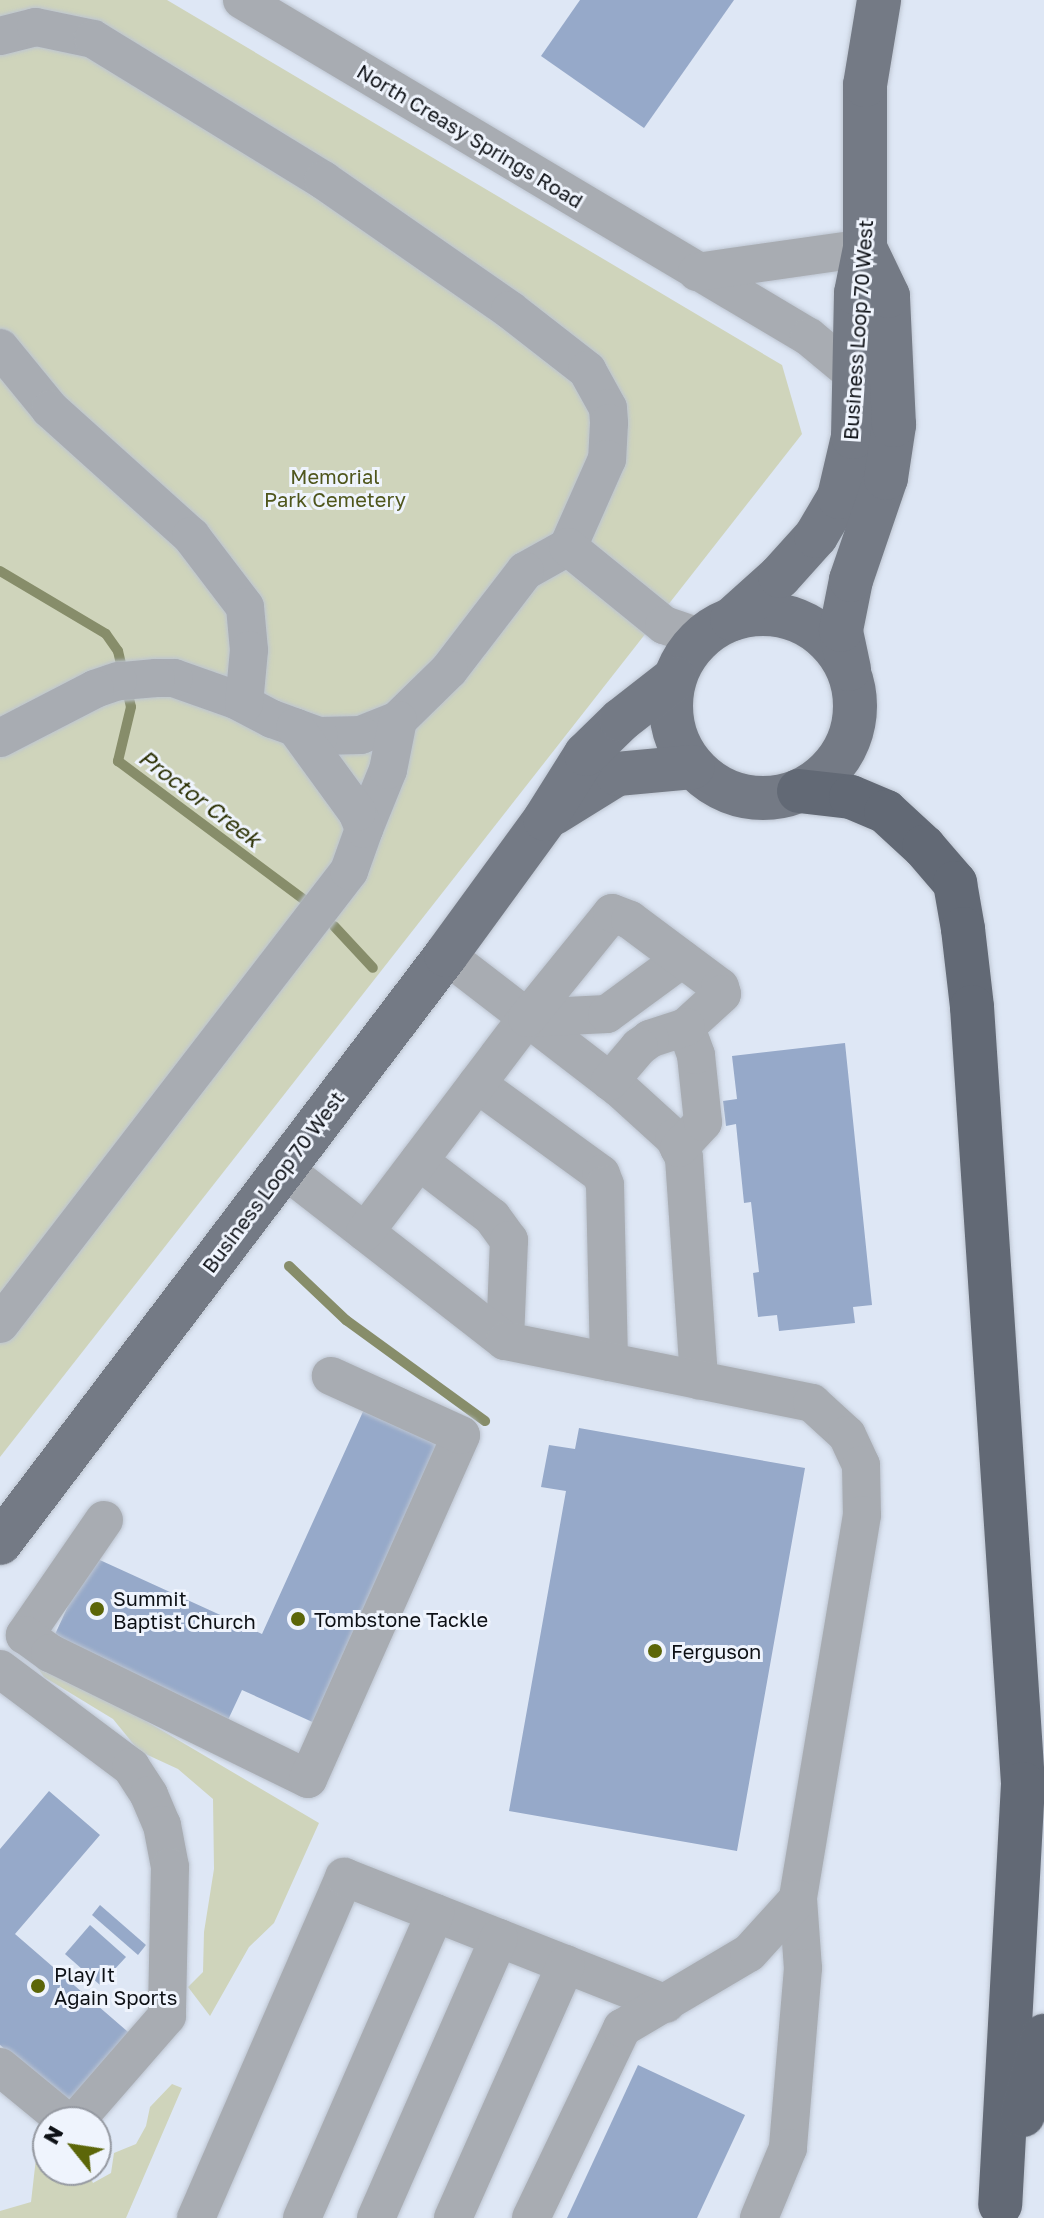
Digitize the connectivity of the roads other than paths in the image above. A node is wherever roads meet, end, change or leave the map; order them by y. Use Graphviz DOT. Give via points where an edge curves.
graph roads {
  1 [pos="242,0"];
  2 [pos="879,0"];
  3 [pos="0,36"];
  4 [pos="865,248"];
  5 [pos="697,272"];
  6 [pos="0,348"];
  7 [pos="856,376"];
  8 [pos="568,547"];
  9 [pos="716,628"];
  10 [pos="849,669"];
  11 [pos="675,678"];
  12 [pos="244,704"];
  13 [pos="398,720"];
  14 [pos="295,727"];
  15 [pos="0,738"];
  16 [pos="693,767"];
  17 [pos="799,791"];
  18 [pos="545,819"];
  19 [pos="364,829"];
  20 [pos="446,955"];
  21 [pos="682,959"];
  22 [pos="527,1018"];
  23 [pos="686,1027"];
  24 [pos="610,1081"];
  25 [pos="477,1084"];
  26 [pos="679,1148"];
  27 [pos="419,1161"];
  28 [pos="284,1169"];
  29 [pos="365,1232"];
  30 [pos="0,1324"];
  31 [pos="505,1341"];
  32 [pos="609,1362"];
  33 [pos="331,1376"];
  34 [pos="699,1380"];
  35 [pos="104,1520"];
  36 [pos="0,1543"];
  37 [pos="0,1669"];
  38 [pos="798,1899"];
  39 [pos="435,1913"];
  40 [pos="499,1938"];
  41 [pos="566,1964"];
  42 [pos="666,2004"];
  43 [pos="1044,2036"];
  44 [pos="0,2067"];
  45 [pos="48,2106"];
  46 [pos="89,2106"];
  47 [pos="998,2211"];
  48 [pos="196,2218"];
  49 [pos="302,2218"];
  50 [pos="376,2218"];
  51 [pos="453,2218"];
  52 [pos="531,2218"];
  53 [pos="759,2218"];
  1 -- 5 [label="street, North Creasy Springs Road"];
  2 -- 4 [label="main road, Business Loop 70 West" via="865,85"];
  3 -- 8 [label="street" via="36,27 93,39 323,180 587,370 608,408 607,459"];
  4 -- 5 [label="street"];
  4 -- 7 [label="main road, Business Loop 70 West" via="856,293"];
  4 -- 10 [label="main road" via="888,296 894,425 886,478 851,580 841,630"];
  5 -- 7 [label="street, North Creasy Springs Road" via="809,337"];
  6 -- 12 [label="street" via="50,409 191,536 245,607 249,650"];
  7 -- 9 [label="main road, Business Loop 70 West" via="853,437 839,497 816,536 780,576"];
  8 -- 9 [label="street" via="664,625"];
  8 -- 13 [label="street" via="525,571 449,670"];
  9 -- 10 [label="main road" via="759,613 787,616 834,645"];
  9 -- 11 [label="main road"];
  10 -- 17 [label="main road" via="854,726 843,753 824,776"];
  11 -- 16 [label="main road" via="673,725"];
  11 -- 18 [label="main road, Business Loop 70 West" via="586,754"];
  12 -- 14 [label="street"];
  12 -- 15 [label="street" via="174,678 118,681"];
  13 -- 14 [label="street" via="361,735 319,736"];
  13 -- 19 [label="street" via="388,770"];
  14 -- 19 [label="street"];
  16 -- 17 [label="main road" via="715,786 742,796 771,799"];
  16 -- 18 [label="main road, Business Loop 70 West" via="617,774"];
  17 -- 47 [label="highway" via="851,797 886,812 955,883 963,929 1023,1784"];
  18 -- 20 [label="main road, Business Loop 70 West"];
  19 -- 30 [label="street" via="349,871"];
  20 -- 22 [label="street"];
  20 -- 28 [label="main road, Business Loop 70 West"];
  21 -- 22 [label="street" via="607,1014"];
  21 -- 22 [label="street" via="621,914 612,913"];
  21 -- 23 [label="street" via="722,994"];
  22 -- 24 [label="street"];
  22 -- 25 [label="street"];
  23 -- 24 [label="street" via="650,1039"];
  23 -- 26 [label="street" via="696,1055 703,1122"];
  24 -- 26 [label="street"];
  25 -- 27 [label="street"];
  25 -- 32 [label="street" via="601,1174"];
  26 -- 34 [label="street" via="684,1158"];
  27 -- 29 [label="street"];
  27 -- 31 [label="street" via="492,1217 509,1240"];
  28 -- 29 [label="street"];
  28 -- 36 [label="main road, Business Loop 70 West"];
  29 -- 31 [label="street"];
  31 -- 32 [label="street"];
  32 -- 34 [label="street"];
  33 -- 35 [label="street" via="461,1435 308,1779 50,1653 25,1635"];
  34 -- 38 [label="street" via="812,1403 847,1435 861,1465 862,1515"];
  37 -- 46 [label="street" via="131,1767 162,1825 170,1867 167,2016"];
  38 -- 42 [label="street" via="749,1953"];
  38 -- 53 [label="street" via="803,1968 788,2148"];
  39 -- 40 [label="street"];
  39 -- 48 [label="street" via="344,1877"];
  39 -- 49 [label="street"];
  40 -- 41 [label="street"];
  40 -- 50 [label="street"];
  41 -- 42 [label="street"];
  41 -- 51 [label="street"];
  42 -- 52 [label="street" via="622,2028"];
  43 -- 47 [label="highway"];
  44 -- 45 [label="street"];
}
